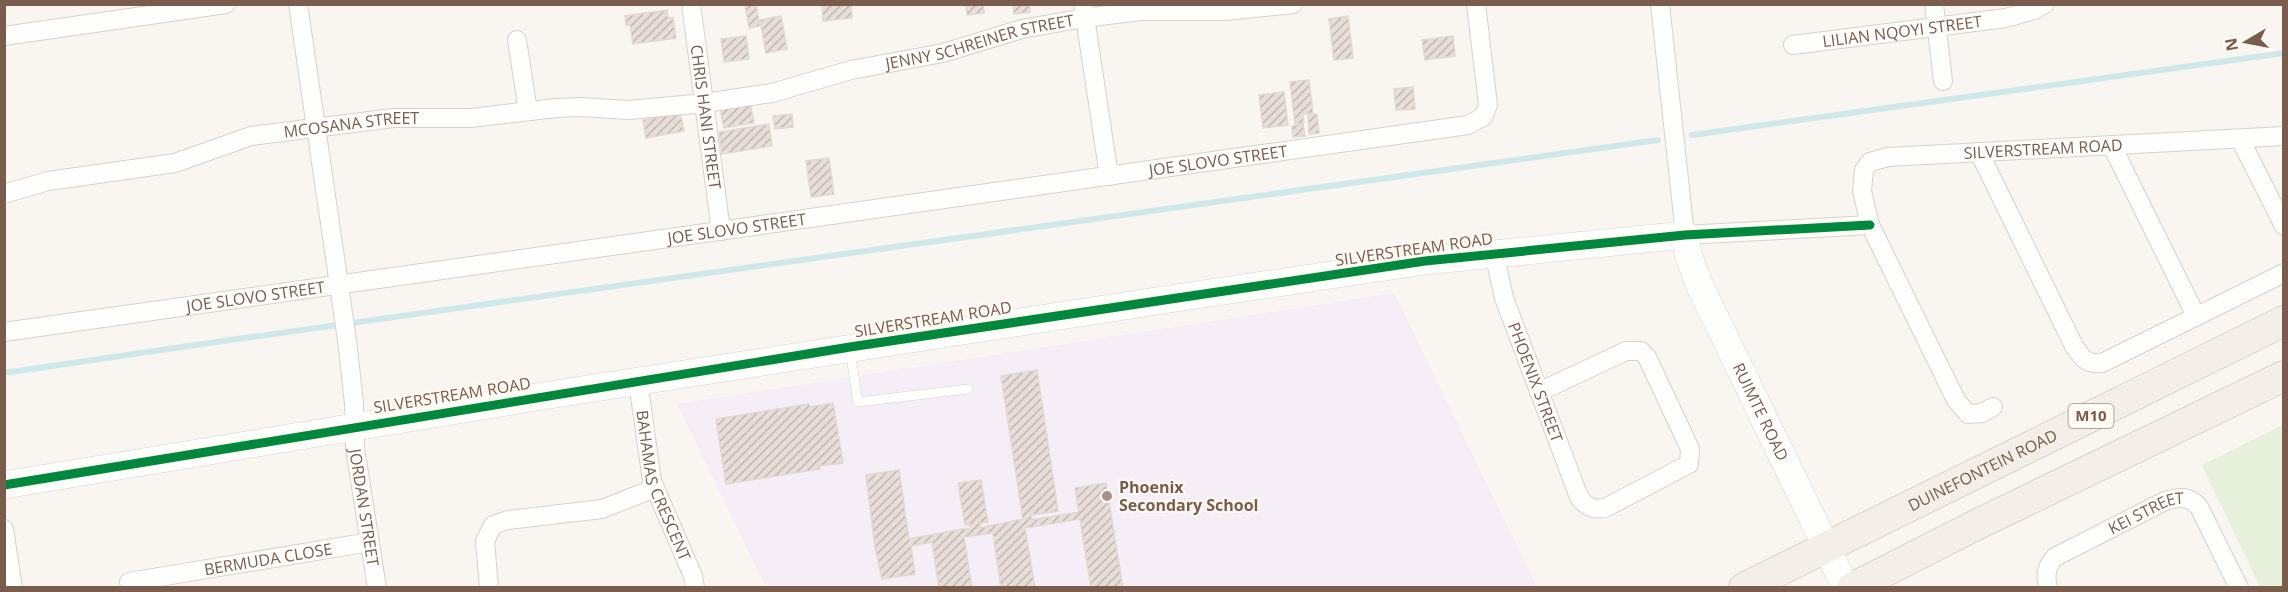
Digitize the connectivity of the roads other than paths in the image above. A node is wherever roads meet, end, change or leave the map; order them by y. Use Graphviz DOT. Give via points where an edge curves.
graph roads {
  1 [pos="226,4"];
  2 [pos="298,4"];
  3 [pos="692,4"];
  4 [pos="1293,4"];
  5 [pos="1476,4"];
  6 [pos="1660,4"];
  7 [pos="1934,4"];
  8 [pos="2045,4"];
  9 [pos="1084,11"];
  10 [pos="1937,27"];
  11 [pos="4,36"];
  12 [pos="517,40"];
  13 [pos="1793,45"];
  14 [pos="1943,81"];
  15 [pos="705,103"];
  16 [pos="528,111"];
  17 [pos="316,127"];
  18 [pos="2283,136"];
  19 [pos="2240,139"];
  20 [pos="2112,146"];
  21 [pos="1979,152"];
  22 [pos="1108,176"];
  23 [pos="4,194"];
  24 [pos="1870,225"];
  25 [pos="2283,226"];
  26 [pos="721,231"];
  27 [pos="1685,235"];
  28 [pos="1494,253"];
  29 [pos="2283,273"];
  30 [pos="339,285"];
  31 [pos="2196,316"];
  32 [pos="2283,321"];
  33 [pos="4,332"];
  34 [pos="849,347"];
  35 [pos="2283,376"];
  36 [pos="638,381"];
  37 [pos="968,389"];
  38 [pos="1539,392"];
  39 [pos="1993,407"];
  40 [pos="355,427"];
  41 [pos="4,485"];
  42 [pos="655,488"];
  43 [pos="4,529"];
  44 [pos="370,542"];
  45 [pos="1827,547"];
  46 [pos="129,582"];
  47 [pos="13,588"];
  48 [pos="377,588"];
  49 [pos="489,588"];
  50 [pos="695,588"];
  51 [pos="1744,588"];
  52 [pos="1845,588"];
  53 [pos="1852,588"];
  54 [pos="2049,588"];
  55 [pos="2239,588"];
  1 -- 11 [label="street"];
  2 -- 17 [label="street, JORDAN STREET"];
  3 -- 15 [label="street, CHRIS HANI STREET"];
  4 -- 9 [label="street, JENNY SCHREINER STREET" via="1224,11"];
  5 -- 22 [label="street, JOE SLOVO STREET" via="1488,105 1483,117 1468,125"];
  6 -- 27 [label="street"];
  7 -- 10 [label="street"];
  8 -- 10 [label="street, LILIAN NQOYI STREET" via="2006,18"];
  9 -- 15 [label="street, JENNY SCHREINER STREET" via="943,53 859,68 772,93"];
  9 -- 22 [label="street"];
  10 -- 13 [label="street, LILIAN NQOYI STREET"];
  10 -- 14 [label="street"];
  12 -- 16 [label="street"];
  15 -- 16 [label="street, MCOSANA STREET" via="629,110 580,107"];
  15 -- 26 [label="street, CHRIS HANI STREET"];
  16 -- 17 [label="street, MCOSANA STREET" via="471,118 393,118"];
  17 -- 23 [label="street, MCOSANA STREET" via="251,136 175,163 48,181"];
  17 -- 30 [label="street, JORDAN STREET"];
  18 -- 19 [label="street, SILVERSTREAM ROAD"];
  19 -- 20 [label="street, SILVERSTREAM ROAD"];
  19 -- 25 [label="street"];
  20 -- 21 [label="street, SILVERSTREAM ROAD"];
  20 -- 31 [label="street"];
  21 -- 24 [label="street, SILVERSTREAM ROAD" via="1888,157 1870,162 1864,170 1862,192"];
  21 -- 31 [label="street" via="2074,346 2085,361 2102,363"];
  22 -- 26 [label="street, JOE SLOVO STREET"];
  24 -- 27 [label="street, SILVERSTREAM ROAD"];
  24 -- 39 [label="street, SILVERSTREAM ROAD" via="1963,410 1973,415"];
  26 -- 30 [label="street, JOE SLOVO STREET"];
  27 -- 28 [label="street, SILVERSTREAM ROAD"];
  27 -- 45 [label="street, RUIMTE ROAD" via="1699,284"];
  28 -- 34 [label="street, SILVERSTREAM ROAD"];
  28 -- 38 [label="street, PHOENIX STREET" via="1504,297"];
  29 -- 31 [label="street"];
  30 -- 33 [label="street, JOE SLOVO STREET"];
  30 -- 40 [label="street, JORDAN STREET"];
  32 -- 45 [label="main road, DUINEFONTEIN ROAD / M10"];
  34 -- 36 [label="street, SILVERSTREAM ROAD"];
  34 -- 37 [label="lane" via="858,402"];
  35 -- 53 [label="main road"];
  36 -- 40 [label="street, SILVERSTREAM ROAD"];
  36 -- 42 [label="street, BAHAMAS CRESCENT"];
  38 -- 38 [label="street, PHOENIX STREET" via="1579,497 1589,507 1605,508 1686,468 1691,460 1690,449 1641,351 1626,351"];
  40 -- 41 [label="street, SILVERSTREAM ROAD"];
  40 -- 44 [label="street, JORDAN STREET"];
  42 -- 49 [label="street" via="602,509 493,525 485,542"];
  42 -- 50 [label="street, BAHAMAS CRESCENT"];
  43 -- 47 [label="street"];
  44 -- 46 [label="street, BERMUDA CLOSE"];
  44 -- 48 [label="street, JORDAN STREET"];
  45 -- 51 [label="main road, DUINEFONTEIN ROAD / M10"];
  45 -- 52 [label="street, RUIMTE ROAD"];
  54 -- 55 [label="street, KEI STREET" via="2047,566 2064,551 2165,501 2187,498 2199,507"];
}
